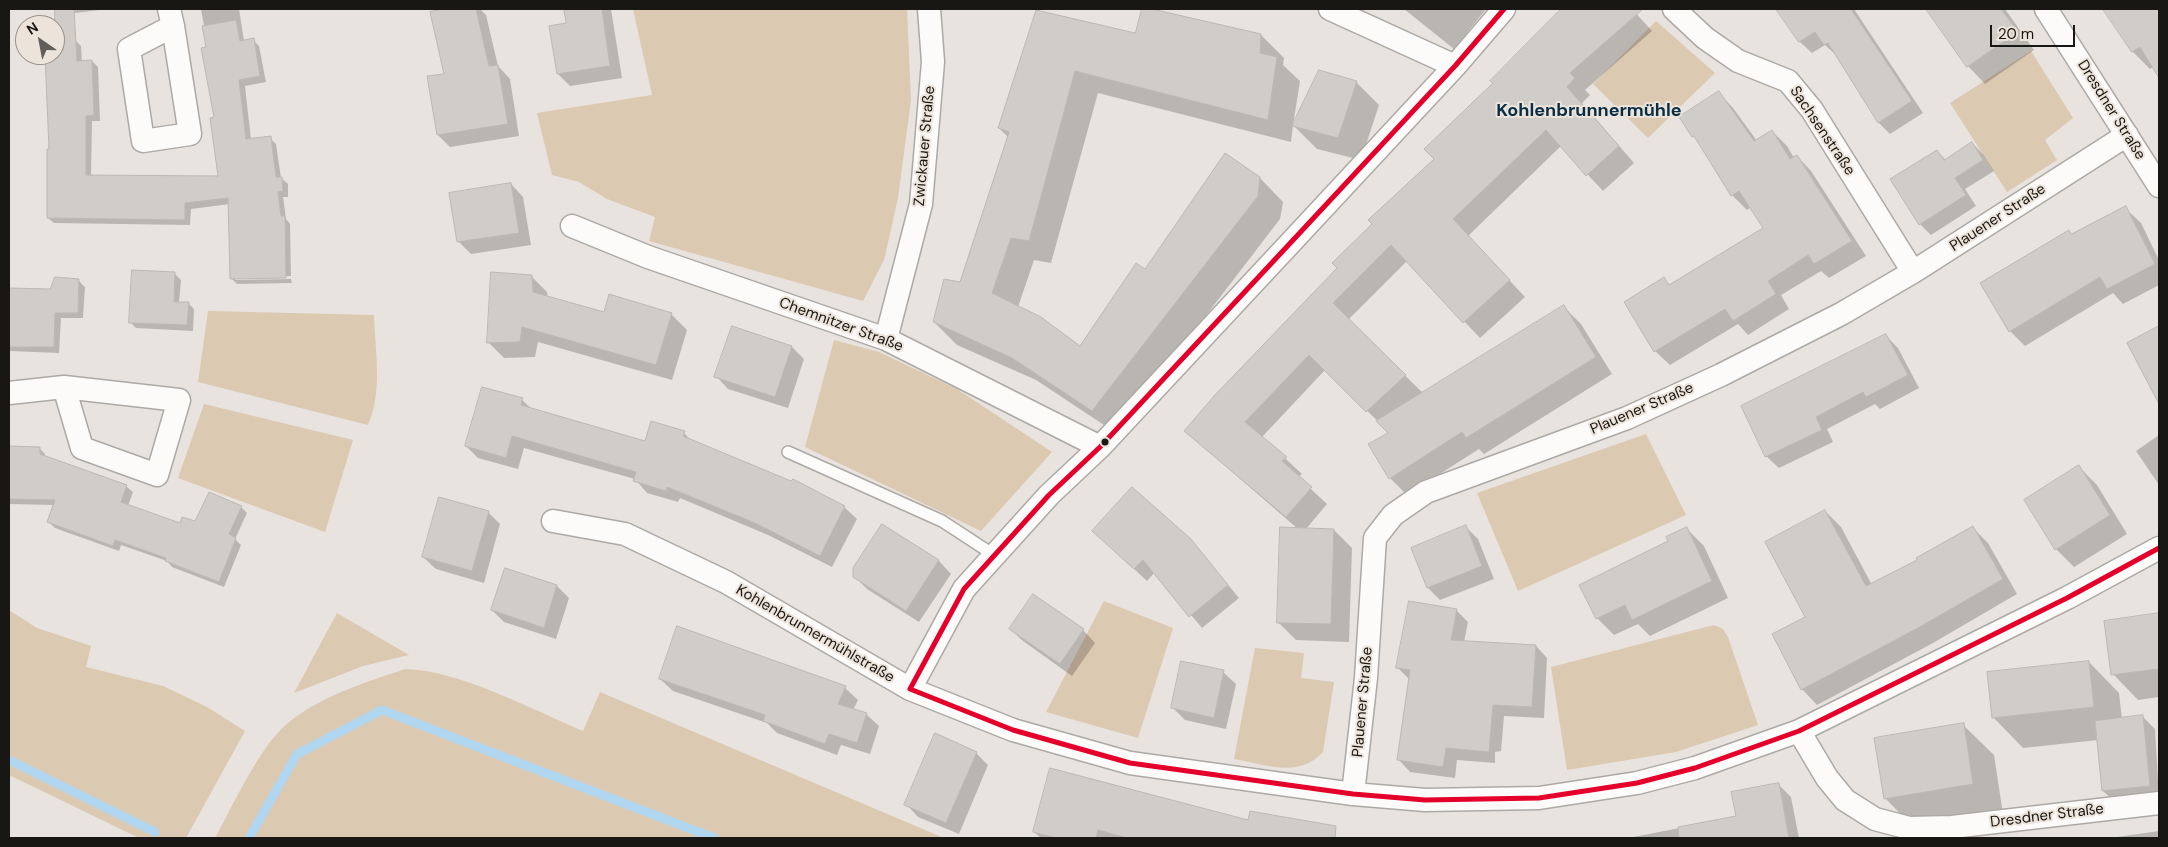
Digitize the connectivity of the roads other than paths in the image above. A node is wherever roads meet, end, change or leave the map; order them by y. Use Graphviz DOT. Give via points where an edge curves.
graph roads {
  1 [pos="929,9"];
  2 [pos="1330,9"];
  3 [pos="1504,9"];
  4 [pos="1674,9"];
  5 [pos="2046,9"];
  6 [pos="171,17"];
  7 [pos="1455,66"];
  8 [pos="2127,135"];
  9 [pos="2159,186"];
  10 [pos="572,226"];
  11 [pos="1913,272"];
  12 [pos="886,339"];
  13 [pos="64,387"];
  14 [pos="9,393"];
  15 [pos="1100,447"];
  16 [pos="788,452"];
  17 [pos="553,521"];
  18 [pos="2159,548"];
  19 [pos="994,555"];
  20 [pos="910,689"];
  21 [pos="1799,731"];
  22 [pos="1353,794"];
  23 [pos="2159,803"];
  1 -- 12 [label="street, Zwickauer Straße" via="933,62 921,204"];
  2 -- 7 [label="street"];
  3 -- 7 [label="street"];
  4 -- 11 [label="street, Sachsenstraße" via="1705,38 1738,61 1788,81 1812,110"];
  5 -- 8 [label="street, Dresdner Straße"];
  6 -- 6 [label="street" via="190,134 143,141 129,49"];
  7 -- 15 [label="street"];
  8 -- 9 [label="street, Dresdner Straße"];
  8 -- 11 [label="street, Plauener Straße"];
  10 -- 12 [label="street, Chemnitzer Straße" via="648,257"];
  11 -- 22 [label="street, Plauener Straße" via="1841,314 1721,375 1626,418 1426,492 1392,515 1375,538 1366,678"];
  12 -- 15 [label="street, Chemnitzer Straße"];
  13 -- 13 [label="street" via="82,448 157,475 179,400"];
  13 -- 14 [label="street"];
  15 -- 19 [label="street" via="1049,495"];
  16 -- 19 [label="lane" via="942,521"];
  17 -- 20 [label="street, Kohlenbrunnermühlstraße" via="624,534 726,582"];
  18 -- 21 [label="street, Kohlenbrunnermühlstraße" via="2067,598"];
  19 -- 20 [label="street" via="964,589"];
  20 -- 22 [label="street, Kohlenbrunnermühlstraße" via="1014,730 1130,763"];
  21 -- 22 [label="street, Kohlenbrunnermühlstraße" via="1695,768 1637,783 1539,798 1425,800"];
  21 -- 23 [label="street, Dresdner Straße" via="1827,778 1845,800 1875,819 1910,828 1952,827"];
}
